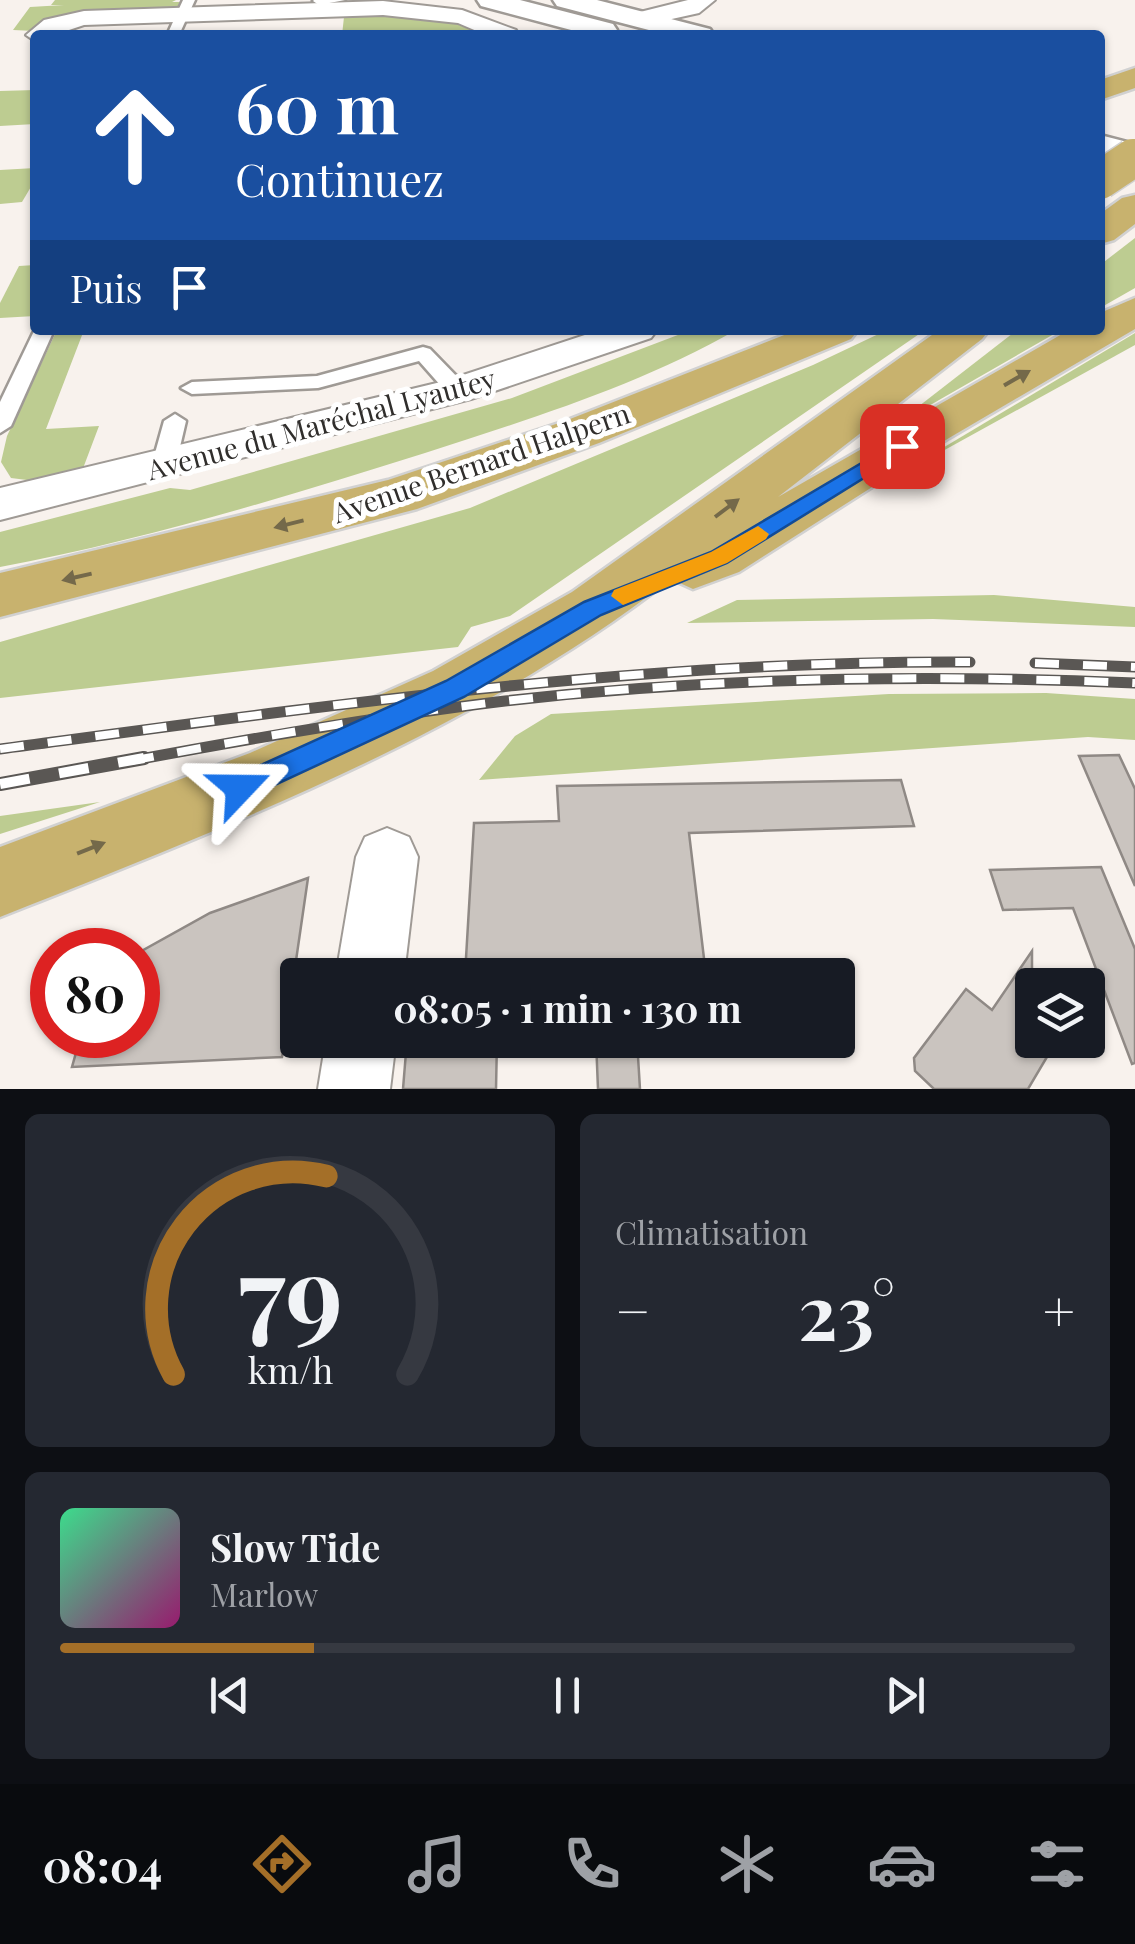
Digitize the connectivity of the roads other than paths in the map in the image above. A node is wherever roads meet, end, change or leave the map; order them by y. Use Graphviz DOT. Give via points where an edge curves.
graph roads {
  1 [pos="490,0"];
  2 [pos="566,0"];
  3 [pos="335,3"];
  4 [pos="182,17"];
  5 [pos="694,18"];
  6 [pos="622,23"];
  7 [pos="46,30"];
  8 [pos="497,30"];
  9 [pos="1135,77"];
  10 [pos="1105,89"];
  11 [pos="1105,132"];
  12 [pos="1135,140"];
  13 [pos="1105,147"];
  14 [pos="1135,156"];
  15 [pos="1105,158"];
  16 [pos="1135,166"];
  17 [pos="1105,177"];
  18 [pos="1105,180"];
  19 [pos="1124,208"];
  20 [pos="1135,311"];
  21 [pos="1105,328"];
  22 [pos="42,335"];
  23 [pos="623,335"];
  24 [pos="749,335"];
  25 [pos="824,335"];
  26 [pos="961,335"];
  27 [pos="1093,335"];
  28 [pos="192,388"];
  29 [pos="457,390"];
  30 [pos="175,421"];
  31 [pos="0,426"];
  32 [pos="582,432"];
  33 [pos="164,464"];
  34 [pos="0,504"];
  35 [pos="0,595"];
  36 [pos="593,608"];
  37 [pos="386,857"];
  38 [pos="0,882"];
  39 [pos="372,958"];
  40 [pos="358,1058"];
  41 [pos="354,1089"];
  1 -- 6 [label="main road"];
  2 -- 6 [label="main road"];
  3 -- 4 [label="street"];
  3 -- 8 [label="street" via="440,13"];
  4 -- 7 [label="street" via="70,20"];
  5 -- 6 [label="main road"];
  9 -- 10 [label="highway"];
  11 -- 12 [label="main road"];
  13 -- 14 [label="main road"];
  14 -- 17 [label="highway, bridge"];
  15 -- 16 [label="main road"];
  18 -- 19 [label="main road"];
  21 -- 20 [label="highway, one-way"];
  22 -- 31 [label="lane"];
  23 -- 29 [label="street, Avenue du Maréchal Lyautey"];
  24 -- 32 [label="highway"];
  25 -- 32 [label="highway, Avenue Bernard Halpern"];
  36 -- 26 [label="highway, one-way"];
  36 -- 27 [label="highway, one-way" via="719,558"];
  28 -- 29 [label="lane" via="318,382 423,354"];
  29 -- 33 [label="street, Avenue du Maréchal Lyautey"];
  30 -- 33 [label="lane"];
  32 -- 35 [label="highway, Avenue Bernard Halpern, one-way" via="398,496"];
  33 -- 34 [label="street, Avenue du Maréchal Lyautey"];
  38 -- 36 [label="highway, one-way" via="274,774 455,689"];
  37 -- 39 [label="street"];
  40 -- 41 [label="street"];
}
